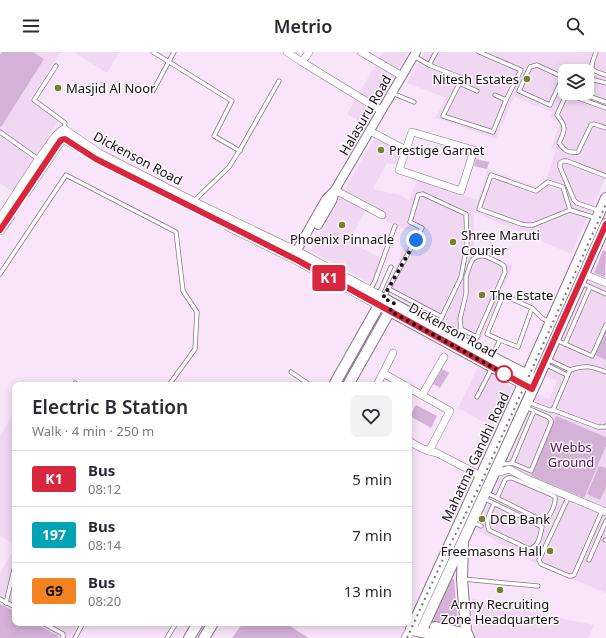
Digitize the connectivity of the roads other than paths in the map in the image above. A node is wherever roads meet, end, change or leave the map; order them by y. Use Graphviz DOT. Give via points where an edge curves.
graph roads {
  1 [pos="153,52"];
  2 [pos="174,52"];
  3 [pos="287,52"];
  4 [pos="309,52"];
  5 [pos="361,52"];
  6 [pos="436,52"];
  7 [pos="479,52"];
  8 [pos="596,52"];
  9 [pos="415,54"];
  10 [pos="168,62"];
  11 [pos="302,62"];
  12 [pos="429,64"];
  13 [pos="56,66"];
  14 [pos="558,75"];
  15 [pos="606,75"];
  16 [pos="402,76"];
  17 [pos="594,80"];
  18 [pos="279,81"];
  19 [pos="459,83"];
  20 [pos="606,83"];
  21 [pos="558,89"];
  22 [pos="153,91"];
  23 [pos="477,91"];
  24 [pos="392,93"];
  25 [pos="495,95"];
  26 [pos="594,98"];
  27 [pos="506,100"];
  28 [pos="414,102"];
  29 [pos="606,102"];
  30 [pos="606,108"];
  31 [pos="382,111"];
  32 [pos="606,128"];
  33 [pos="64,130"];
  34 [pos="370,131"];
  35 [pos="0,132"];
  36 [pos="406,150"];
  37 [pos="240,151"];
  38 [pos="97,157"];
  39 [pos="44,158"];
  40 [pos="606,176"];
  41 [pos="335,190"];
  42 [pos="606,198"];
  43 [pos="193,202"];
  44 [pos="13,205"];
  45 [pos="570,210"];
  46 [pos="382,215"];
  47 [pos="601,218"];
  48 [pos="0,220"];
  49 [pos="395,226"];
  50 [pos="0,230"];
  51 [pos="297,256"];
  52 [pos="390,267"];
  53 [pos="0,274"];
  54 [pos="582,279"];
  55 [pos="606,283"];
  56 [pos="590,287"];
  57 [pos="388,289"];
  58 [pos="370,291"];
  59 [pos="606,294"];
  60 [pos="380,299"];
  61 [pos="392,307"];
  62 [pos="532,308"];
  63 [pos="442,318"];
  64 [pos="550,322"];
  65 [pos="606,325"];
  66 [pos="484,326"];
  67 [pos="437,327"];
  68 [pos="459,334"];
  69 [pos="500,340"];
  70 [pos="555,340"];
  71 [pos="475,341"];
  72 [pos="565,344"];
  73 [pos="393,352"];
  74 [pos="492,356"];
  75 [pos="444,357"];
  76 [pos="545,361"];
  77 [pos="493,367"];
  78 [pos="570,370"];
  79 [pos="291,372"];
  80 [pos="606,372"];
  81 [pos="383,373"];
  82 [pos="567,375"];
  83 [pos="171,382"];
  84 [pos="306,382"];
  85 [pos="336,382"];
  86 [pos="350,382"];
  87 [pos="378,382"];
  88 [pos="399,382"];
  89 [pos="530,382"];
  90 [pos="412,390"];
  91 [pos="422,395"];
  92 [pos="477,397"];
  93 [pos="525,404"];
  94 [pos="552,410"];
  95 [pos="534,411"];
  96 [pos="606,426"];
  97 [pos="412,443"];
  98 [pos="429,451"];
  99 [pos="512,463"];
  100 [pos="504,464"];
  101 [pos="495,471"];
  102 [pos="481,476"];
  103 [pos="484,495"];
  104 [pos="569,496"];
  105 [pos="497,498"];
  106 [pos="494,504"];
  107 [pos="604,512"];
  108 [pos="606,521"];
  109 [pos="472,522"];
  110 [pos="545,522"];
  111 [pos="481,526"];
  112 [pos="542,527"];
  113 [pos="463,540"];
  114 [pos="589,560"];
  115 [pos="12,578"];
  116 [pos="462,579"];
  117 [pos="538,586"];
  118 [pos="0,599"];
  119 [pos="6,603"];
  120 [pos="12,605"];
  121 [pos="49,626"];
  122 [pos="81,626"];
  123 [pos="174,626"];
  124 [pos="196,626"];
  125 [pos="211,626"];
  126 [pos="415,631"];
  127 [pos="63,638"];
  128 [pos="75,638"];
  129 [pos="168,638"];
  130 [pos="189,638"];
  131 [pos="204,638"];
  132 [pos="452,638"];
  133 [pos="468,638"];
  1 -- 10 [label="lane"];
  2 -- 10 [label="lane"];
  3 -- 11 [label="street"];
  4 -- 11 [label="street"];
  5 -- 16 [label="street"];
  6 -- 12 [label="lane"];
  7 -- 27 [label="lane" via="521,70"];
  8 -- 15 [label="lane" via="592,69"];
  9 -- 12 [label="lane"];
  9 -- 16 [label="street, Halasuru Road"];
  10 -- 22 [label="lane"];
  10 -- 37 [label="lane" via="232,101 214,136"];
  11 -- 31 [label="street"];
  12 -- 19 [label="lane" via="462,78"];
  13 -- 33 [label="lane" via="34,100 65,123"];
  14 -- 21 [label="lane" via="537,65 530,67 519,91 550,105"];
  16 -- 24 [label="street, Halasuru Road"];
  17 -- 20 [label="lane"];
  18 -- 37 [label="lane"];
  19 -- 23 [label="lane"];
  19 -- 27 [label="lane" via="443,116 493,132"];
  24 -- 28 [label="lane"];
  24 -- 31 [label="street, Halasuru Road"];
  25 -- 27 [label="lane"];
  26 -- 29 [label="lane"];
  30 -- 32 [label="lane" via="574,96 565,97 557,115 563,122 564,131 559,143 564,149 578,152 591,125"];
  31 -- 34 [label="street, Halasuru Road"];
  33 -- 38 [label="main road, Dickenson Road"];
  33 -- 39 [label="main road, Dickenson Road" via="56,137"];
  34 -- 36 [label="street"];
  34 -- 41 [label="street, Halasuru Road"];
  35 -- 39 [label="lane"];
  36 -- 36 [label="street" via="399,170 461,191 474,150 412,132"];
  37 -- 43 [label="lane" via="229,167"];
  38 -- 39 [label="main road, Dickenson Road" via="63,139"];
  38 -- 43 [label="main road, Dickenson Road"];
  38 -- 51 [label="main road, Dickenson Road"];
  39 -- 44 [label="main road, Dickenson Road"];
  40 -- 47 [label="lane" via="566,161 560,163 574,200"];
  41 -- 46 [label="street"];
  41 -- 51 [label="street, Halasuru Road" via="332,201"];
  42 -- 47 [label="main road, Mahatma Gandhi Road"];
  43 -- 51 [label="main road, Dickenson Road"];
  44 -- 48 [label="main road, Dickenson Road"];
  44 -- 50 [label="main road, Dickenson Road"];
  45 -- 45 [label="lane" via="563,187 548,182 536,191 491,175 479,209 527,225"];
  45 -- 47 [label="lane"];
  47 -- 54 [label="main road, Mahatma Gandhi Road"];
  47 -- 64 [label="main road, Mahatma Gandhi Road"];
  49 -- 58 [label="lane"];
  51 -- 58 [label="main road, Dickenson Road"];
  51 -- 60 [label="main road, Dickenson Road"];
  52 -- 60 [label="lane"];
  53 -- 83 [label="lane" via="66,175 176,232 183,291 197,312 195,349"];
  54 -- 55 [label="street"];
  54 -- 56 [label="lane"];
  54 -- 70 [label="main road, Mahatma Gandhi Road"];
  56 -- 59 [label="lane"];
  56 -- 72 [label="lane"];
  57 -- 60 [label="lane"];
  57 -- 63 [label="lane"];
  57 -- 63 [label="lane" via="422,228 410,222 418,196 423,194 466,214 467,246 460,277"];
  58 -- 60 [label="main road, Dickenson Road"];
  60 -- 61 [label="main road, Dickenson Road"];
  60 -- 85 [label="main road"];
  61 -- 67 [label="main road, Dickenson Road"];
  61 -- 77 [label="main road, Dickenson Road"];
  61 -- 86 [label="main road"];
  62 -- 64 [label="lane"];
  62 -- 69 [label="lane" via="518,347"];
  62 -- 69 [label="lane" via="503,295 487,334"];
  63 -- 67 [label="lane"];
  64 -- 89 [label="main road, Mahatma Gandhi Road"];
  65 -- 72 [label="lane" via="592,356"];
  66 -- 71 [label="lane"];
  67 -- 68 [label="main road, Dickenson Road"];
  68 -- 71 [label="main road, Dickenson Road"];
  68 -- 71 [label="lane" via="466,294 466,277 473,259 485,256 504,266 505,272"];
  69 -- 74 [label="lane"];
  70 -- 72 [label="lane"];
  70 -- 76 [label="main road, Mahatma Gandhi Road"];
  71 -- 74 [label="main road, Dickenson Road"];
  73 -- 81 [label="street"];
  74 -- 89 [label="main road, Dickenson Road"];
  75 -- 91 [label="street"];
  76 -- 78 [label="lane"];
  76 -- 82 [label="lane"];
  76 -- 89 [label="main road, Mahatma Gandhi Road"];
  77 -- 89 [label="main road, Dickenson Road"];
  77 -- 92 [label="lane"];
  78 -- 80 [label="lane" via="581,366"];
  78 -- 82 [label="lane"];
  79 -- 84 [label="lane"];
  81 -- 87 [label="street"];
  81 -- 88 [label="street"];
  82 -- 94 [label="lane"];
  89 -- 93 [label="main road, Mahatma Gandhi Road"];
  89 -- 102 [label="main road, Mahatma Gandhi Road"];
  90 -- 91 [label="street"];
  91 -- 98 [label="street" via="450,411"];
  93 -- 94 [label="lane"];
  93 -- 95 [label="lane"];
  93 -- 101 [label="main road, Mahatma Gandhi Road"];
  94 -- 96 [label="lane" via="598,427"];
  95 -- 99 [label="lane"];
  95 -- 99 [label="lane" via="551,420 551,423 531,471"];
  97 -- 98 [label="street"];
  98 -- 102 [label="street"];
  99 -- 100 [label="lane"];
  101 -- 103 [label="main road, Mahatma Gandhi Road"];
  101 -- 104 [label="street" via="509,469"];
  102 -- 126 [label="main road, Mahatma Gandhi Road"];
  103 -- 105 [label="lane"];
  103 -- 106 [label="lane"];
  103 -- 109 [label="main road, Mahatma Gandhi Road"];
  104 -- 107 [label="street"];
  104 -- 107 [label="lane" via="539,560 541,564 569,576 574,575"];
  105 -- 110 [label="lane"];
  105 -- 110 [label="lane" via="508,478 552,495 556,502"];
  106 -- 112 [label="lane"];
  106 -- 112 [label="lane" via="488,518 489,530 532,549 539,539"];
  108 -- 114 [label="lane"];
  109 -- 111 [label="lane"];
  109 -- 113 [label="main road, Mahatma Gandhi Road"];
  110 -- 112 [label="lane"];
  113 -- 116 [label="main road"];
  113 -- 126 [label="main road, Mahatma Gandhi Road"];
  115 -- 119 [label="lane"];
  116 -- 117 [label="lane"];
  116 -- 133 [label="main road"];
  118 -- 119 [label="lane"];
  119 -- 120 [label="lane"];
  121 -- 127 [label="lane" via="63,634"];
  122 -- 128 [label="lane"];
  123 -- 129 [label="lane"];
  124 -- 130 [label="main road"];
  125 -- 131 [label="main road"];
  126 -- 132 [label="main road"];
  126 -- 133 [label="main road" via="450,630"];
}
